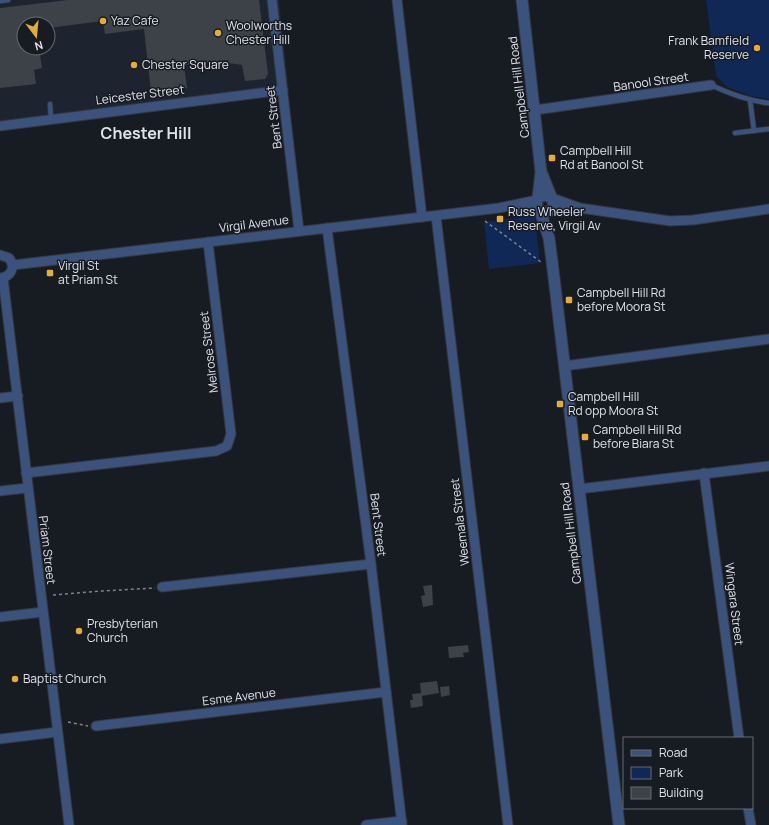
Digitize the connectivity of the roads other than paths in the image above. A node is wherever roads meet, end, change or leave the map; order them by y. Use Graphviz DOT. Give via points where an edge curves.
graph roads {
  1 [pos="8,0"];
  2 [pos="272,0"];
  3 [pos="397,0"];
  4 [pos="522,0"];
  5 [pos="0,1"];
  6 [pos="711,85"];
  7 [pos="283,90"];
  8 [pos="750,100"];
  9 [pos="769,103"];
  10 [pos="50,104"];
  11 [pos="535,110"];
  12 [pos="51,119"];
  13 [pos="0,126"];
  14 [pos="769,129"];
  15 [pos="754,131"];
  16 [pos="735,133"];
  17 [pos="545,204"];
  18 [pos="769,209"];
  19 [pos="436,216"];
  20 [pos="422,217"];
  21 [pos="327,228"];
  22 [pos="299,231"];
  23 [pos="208,242"];
  24 [pos="0,254"];
  25 [pos="12,265"];
  26 [pos="1,278"];
  27 [pos="769,339"];
  28 [pos="564,366"];
  29 [pos="18,396"];
  30 [pos="0,398"];
  31 [pos="769,466"];
  32 [pos="26,473"];
  33 [pos="704,473"];
  34 [pos="27,488"];
  35 [pos="579,490"];
  36 [pos="0,491"];
  37 [pos="371,564"];
  38 [pos="162,587"];
  39 [pos="43,612"];
  40 [pos="0,617"];
  41 [pos="386,692"];
  42 [pos="96,726"];
  43 [pos="57,732"];
  44 [pos="739,737"];
  45 [pos="0,739"];
  46 [pos="748,809"];
  47 [pos="402,823"];
  48 [pos="69,825"];
  49 [pos="366,825"];
  50 [pos="508,825"];
  51 [pos="619,825"];
  52 [pos="751,825"];
  1 -- 5 [label="lane"];
  2 -- 7 [label="street, Bent Street"];
  3 -- 20 [label="street"];
  4 -- 11 [label="street, Campbell Hill Road"];
  6 -- 8 [label="lane, Banool Street"];
  6 -- 11 [label="street, Banool Street"];
  7 -- 12 [label="street, Leicester Street"];
  7 -- 22 [label="street, Bent Street"];
  8 -- 9 [label="lane, Banool Street"];
  8 -- 15 [label="lane"];
  10 -- 12 [label="lane"];
  11 -- 17 [label="street, Campbell Hill Road"];
  12 -- 13 [label="street, Leicester Street"];
  14 -- 15 [label="lane"];
  15 -- 16 [label="lane"];
  17 -- 18 [label="street, Virgil Avenue" via="670,221"];
  17 -- 19 [label="street, Virgil Avenue"];
  17 -- 28 [label="street, Campbell Hill Road"];
  19 -- 20 [label="street, Virgil Avenue"];
  19 -- 50 [label="street, Weemala Street"];
  20 -- 21 [label="street, Virgil Avenue"];
  21 -- 22 [label="street, Virgil Avenue"];
  21 -- 37 [label="street, Bent Street"];
  22 -- 23 [label="street, Virgil Avenue"];
  23 -- 25 [label="street, Virgil Avenue"];
  23 -- 32 [label="street, Melrose Street" via="231,434 227,446 216,450"];
  24 -- 25 [label="street" via="9,258"];
  25 -- 26 [label="street" via="12,271"];
  26 -- 29 [label="street, Priam Street"];
  27 -- 28 [label="street"];
  28 -- 35 [label="street, Campbell Hill Road"];
  29 -- 30 [label="street"];
  29 -- 32 [label="street, Priam Street"];
  31 -- 33 [label="street"];
  32 -- 34 [label="street, Priam Street"];
  33 -- 35 [label="street"];
  33 -- 44 [label="street, Wingara Street"];
  34 -- 36 [label="street"];
  34 -- 39 [label="street, Priam Street"];
  35 -- 51 [label="street, Campbell Hill Road"];
  37 -- 38 [label="street"];
  37 -- 41 [label="street, Bent Street"];
  39 -- 40 [label="street"];
  39 -- 43 [label="street, Priam Street"];
  41 -- 42 [label="street, Esme Avenue"];
  41 -- 47 [label="street, Bent Street"];
  43 -- 45 [label="street"];
  43 -- 48 [label="street, Priam Street"];
  46 -- 52 [label="street"];
  47 -- 49 [label="street"];
}
